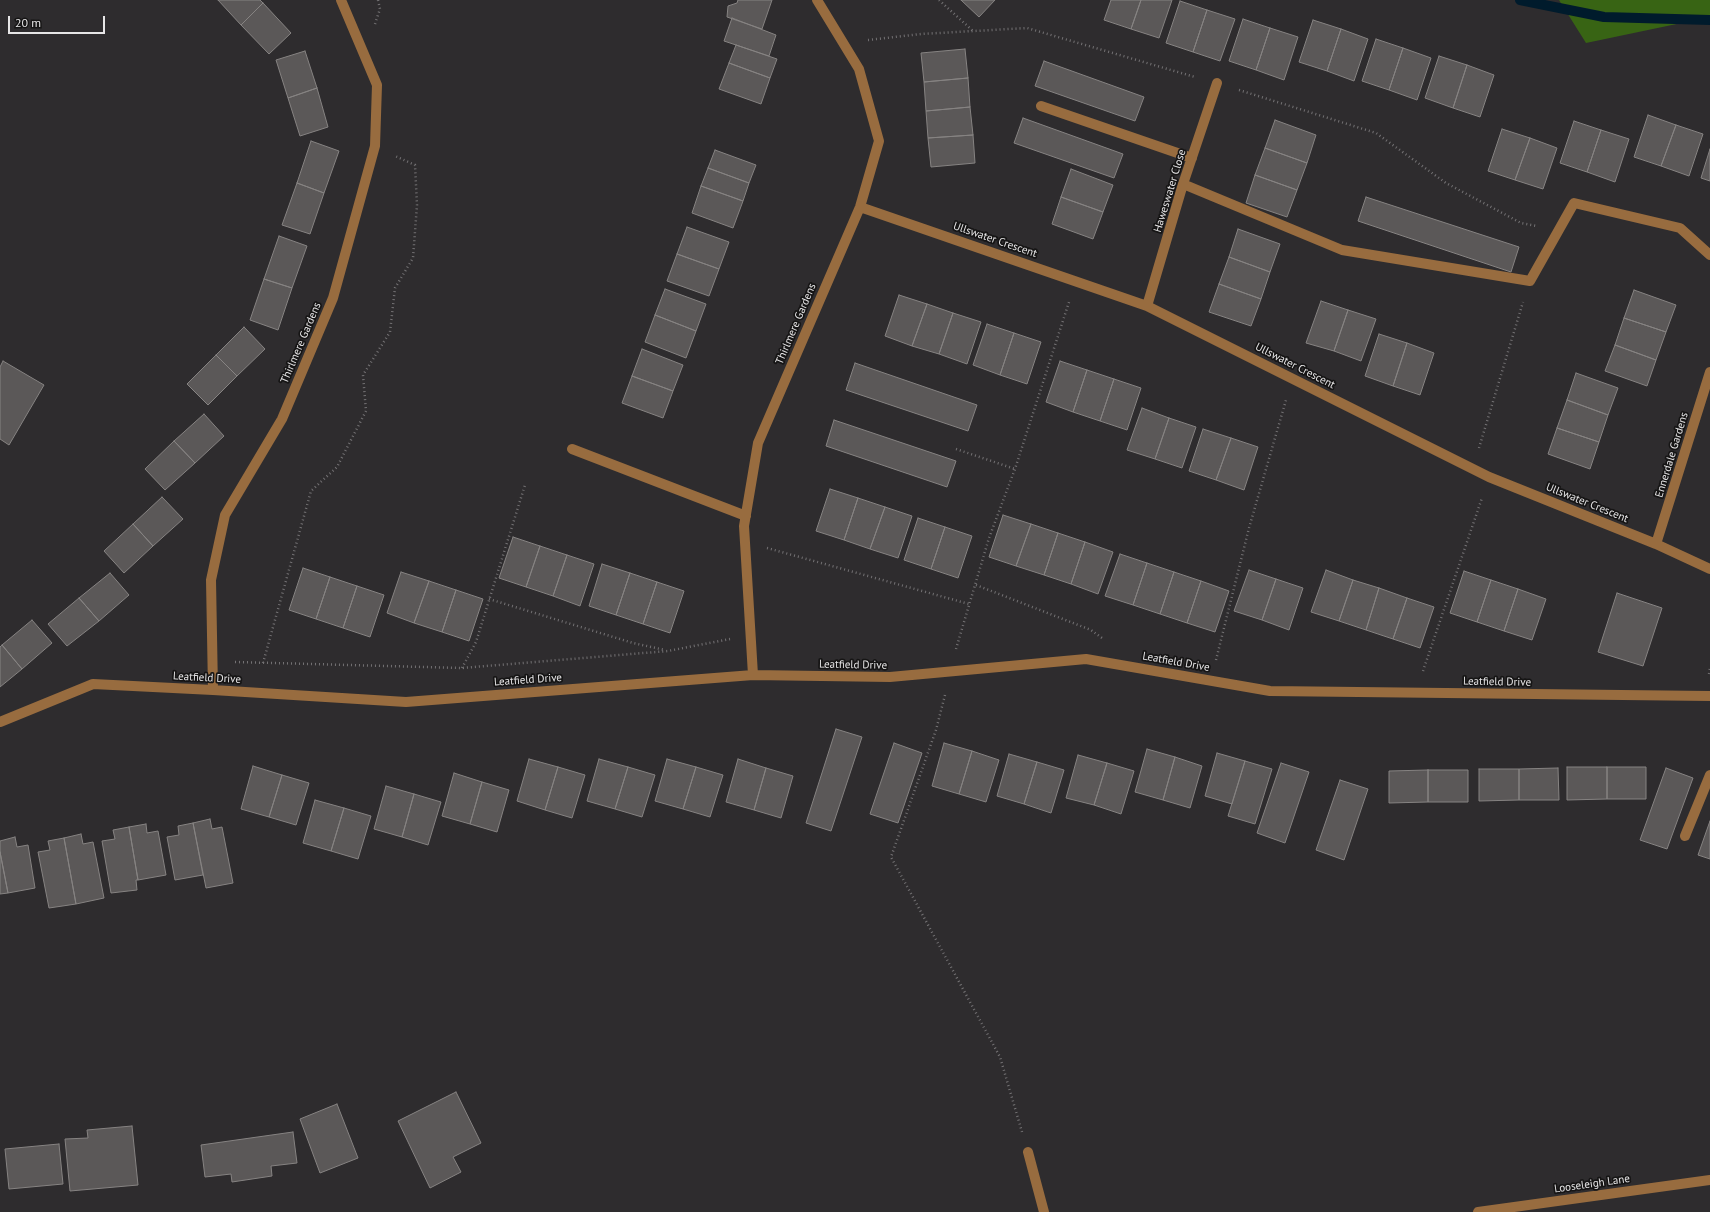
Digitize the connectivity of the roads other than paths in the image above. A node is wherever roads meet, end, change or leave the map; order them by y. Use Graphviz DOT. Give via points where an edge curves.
graph roads {
  1 [pos="341,0"];
  2 [pos="817,0"];
  3 [pos="1217,84"];
  4 [pos="1041,106"];
  5 [pos="1192,158"];
  6 [pos="1183,184"];
  7 [pos="860,207"];
  8 [pos="1710,255"];
  9 [pos="1148,306"];
  10 [pos="1710,372"];
  11 [pos="572,449"];
  12 [pos="746,516"];
  13 [pos="1656,544"];
  14 [pos="1710,569"];
  15 [pos="752,675"];
  16 [pos="213,690"];
  17 [pos="1710,697"];
  18 [pos="0,722"];
  19 [pos="1710,775"];
  20 [pos="1685,836"];
  21 [pos="1028,1152"];
  22 [pos="1710,1180"];
  23 [pos="1044,1212"];
  24 [pos="1478,1212"];
  1 -- 16 [label="street, Thirlmere Gardens" via="377,85 375,146 333,298 282,419 225,514 211,580"];
  2 -- 7 [label="street, Thirlmere Gardens" via="859,69 879,141"];
  3 -- 5 [label="street, Haweswater Close"];
  4 -- 5 [label="street"];
  5 -- 6 [label="street, Haweswater Close"];
  6 -- 8 [label="street" via="1342,250 1530,281 1574,204 1680,228"];
  6 -- 9 [label="street, Haweswater Close"];
  7 -- 9 [label="street, Ullswater Crescent"];
  7 -- 12 [label="street, Thirlmere Gardens" via="758,443"];
  9 -- 13 [label="street, Ullswater Crescent" via="1473,470"];
  10 -- 13 [label="street, Ennerdale Gardens"];
  11 -- 12 [label="street"];
  12 -- 15 [label="street, Thirlmere Gardens" via="744,526"];
  13 -- 14 [label="street, Ullswater Crescent"];
  15 -- 16 [label="street, Leatfield Drive" via="406,702"];
  15 -- 17 [label="street, Leatfield Drive" via="890,677 1086,659 1270,691"];
  16 -- 18 [label="street, Leatfield Drive" via="93,684"];
  19 -- 20 [label="street"];
  21 -- 23 [label="street"];
  22 -- 24 [label="street, Looseleigh Lane"];
}
